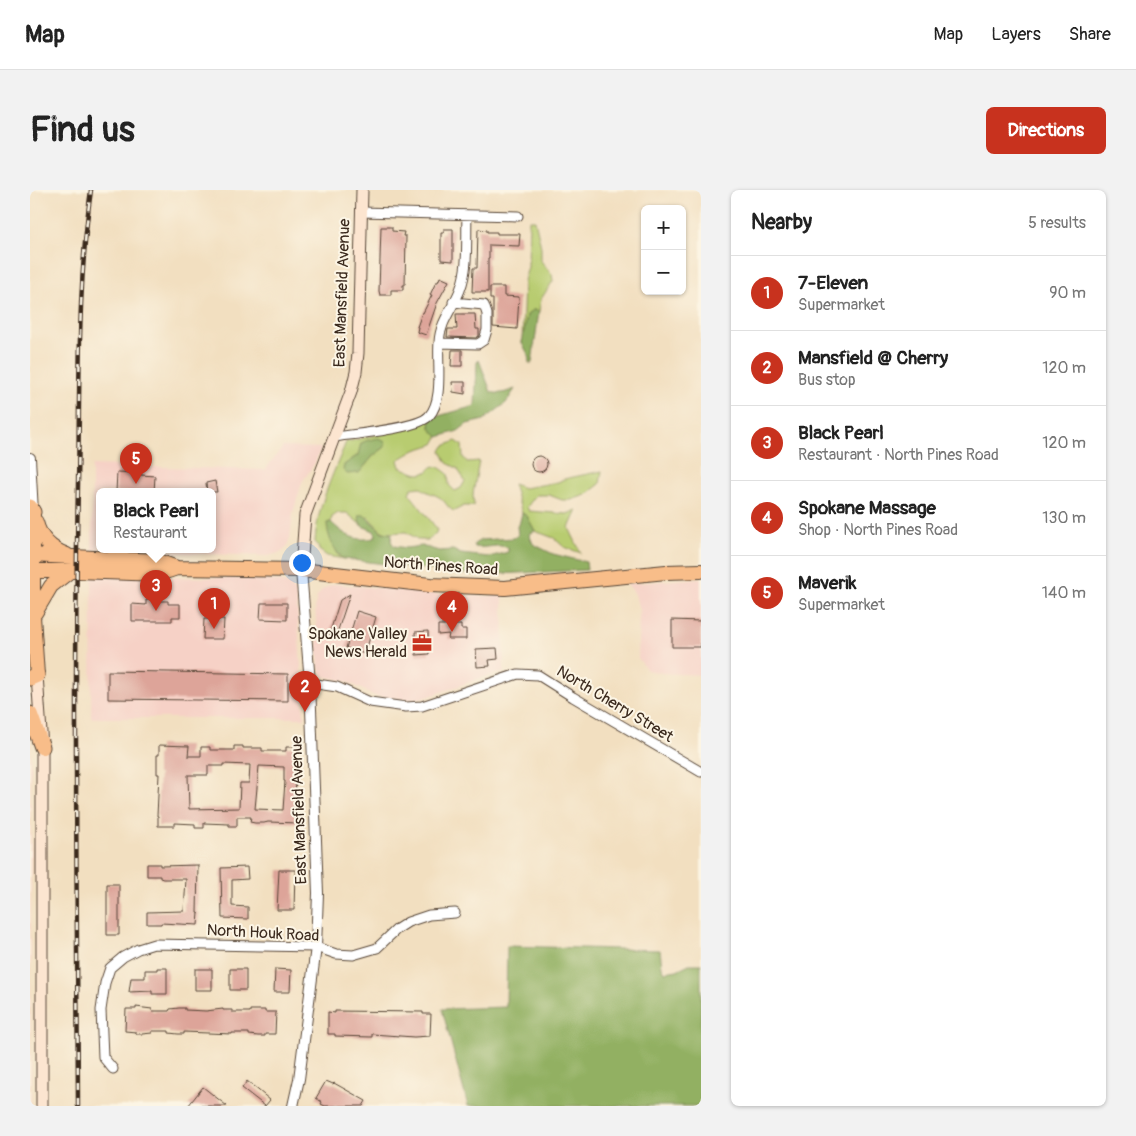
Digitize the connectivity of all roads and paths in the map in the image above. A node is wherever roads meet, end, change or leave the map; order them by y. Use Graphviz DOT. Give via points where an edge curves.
graph roads {
  1 [pos="362,190"];
  2 [pos="361,212"];
  3 [pos="467,215"];
  4 [pos="518,216"];
  5 [pos="453,302"];
  6 [pos="439,343"];
  7 [pos="334,437"];
  8 [pos="30,458"];
  9 [pos="31,509"];
  10 [pos="31,555"];
  11 [pos="72,564"];
  12 [pos="302,570"];
  13 [pos="32,571"];
  14 [pos="701,571"];
  15 [pos="32,614"];
  16 [pos="34,676"];
  17 [pos="310,683"];
  18 [pos="30,714"];
  19 [pos="42,747"];
  20 [pos="701,772"];
  21 [pos="455,913"];
  22 [pos="316,947"];
  23 [pos="114,1069"];
  24 [pos="42,1106"];
  25 [pos="293,1106"];
  1 -- 2 [label="main road, East Mansfield Avenue"];
  2 -- 3 [label="street"];
  2 -- 7 [label="main road, East Mansfield Avenue" via="356,372"];
  3 -- 4 [label="street"];
  3 -- 5 [label="street" via="465,271"];
  5 -- 6 [label="street" via="444,320"];
  5 -- 6 [label="street" via="484,306 488,314 484,340 478,344"];
  6 -- 7 [label="street" via="438,393 428,417 394,428"];
  7 -- 12 [label="main road, East Mansfield Avenue" via="305,515"];
  8 -- 9 [label="street"];
  9 -- 10 [label="main road"];
  9 -- 11 [label="main road" via="45,541"];
  10 -- 11 [label="main road, North Pines Road"];
  10 -- 13 [label="main road"];
  11 -- 12 [label="main road, North Pines Road" via="159,574 177,568"];
  11 -- 13 [label="main road, North Pines Road"];
  11 -- 15 [label="main road" via="51,586"];
  12 -- 14 [label="main road, North Pines Road" via="430,585 504,588"];
  12 -- 17 [label="street, East Mansfield Avenue"];
  13 -- 15 [label="main road"];
  15 -- 16 [label="main road"];
  16 -- 19 [label="main road"];
  17 -- 20 [label="street, North Cherry Street" via="338,687 370,702 406,707 422,706 518,674 538,675"];
  17 -- 22 [label="street, East Mansfield Avenue" via="318,875"];
  18 -- 19 [label="highway"];
  19 -- 24 [label="main road"];
  21 -- 22 [label="street, North Houk Road" via="408,922 377,948 353,955 336,954"];
  22 -- 23 [label="street, North Houk Road" via="154,944 123,957 110,968 104,983 101,1010 103,1057"];
  22 -- 25 [label="street, East Mansfield Avenue"];
}
